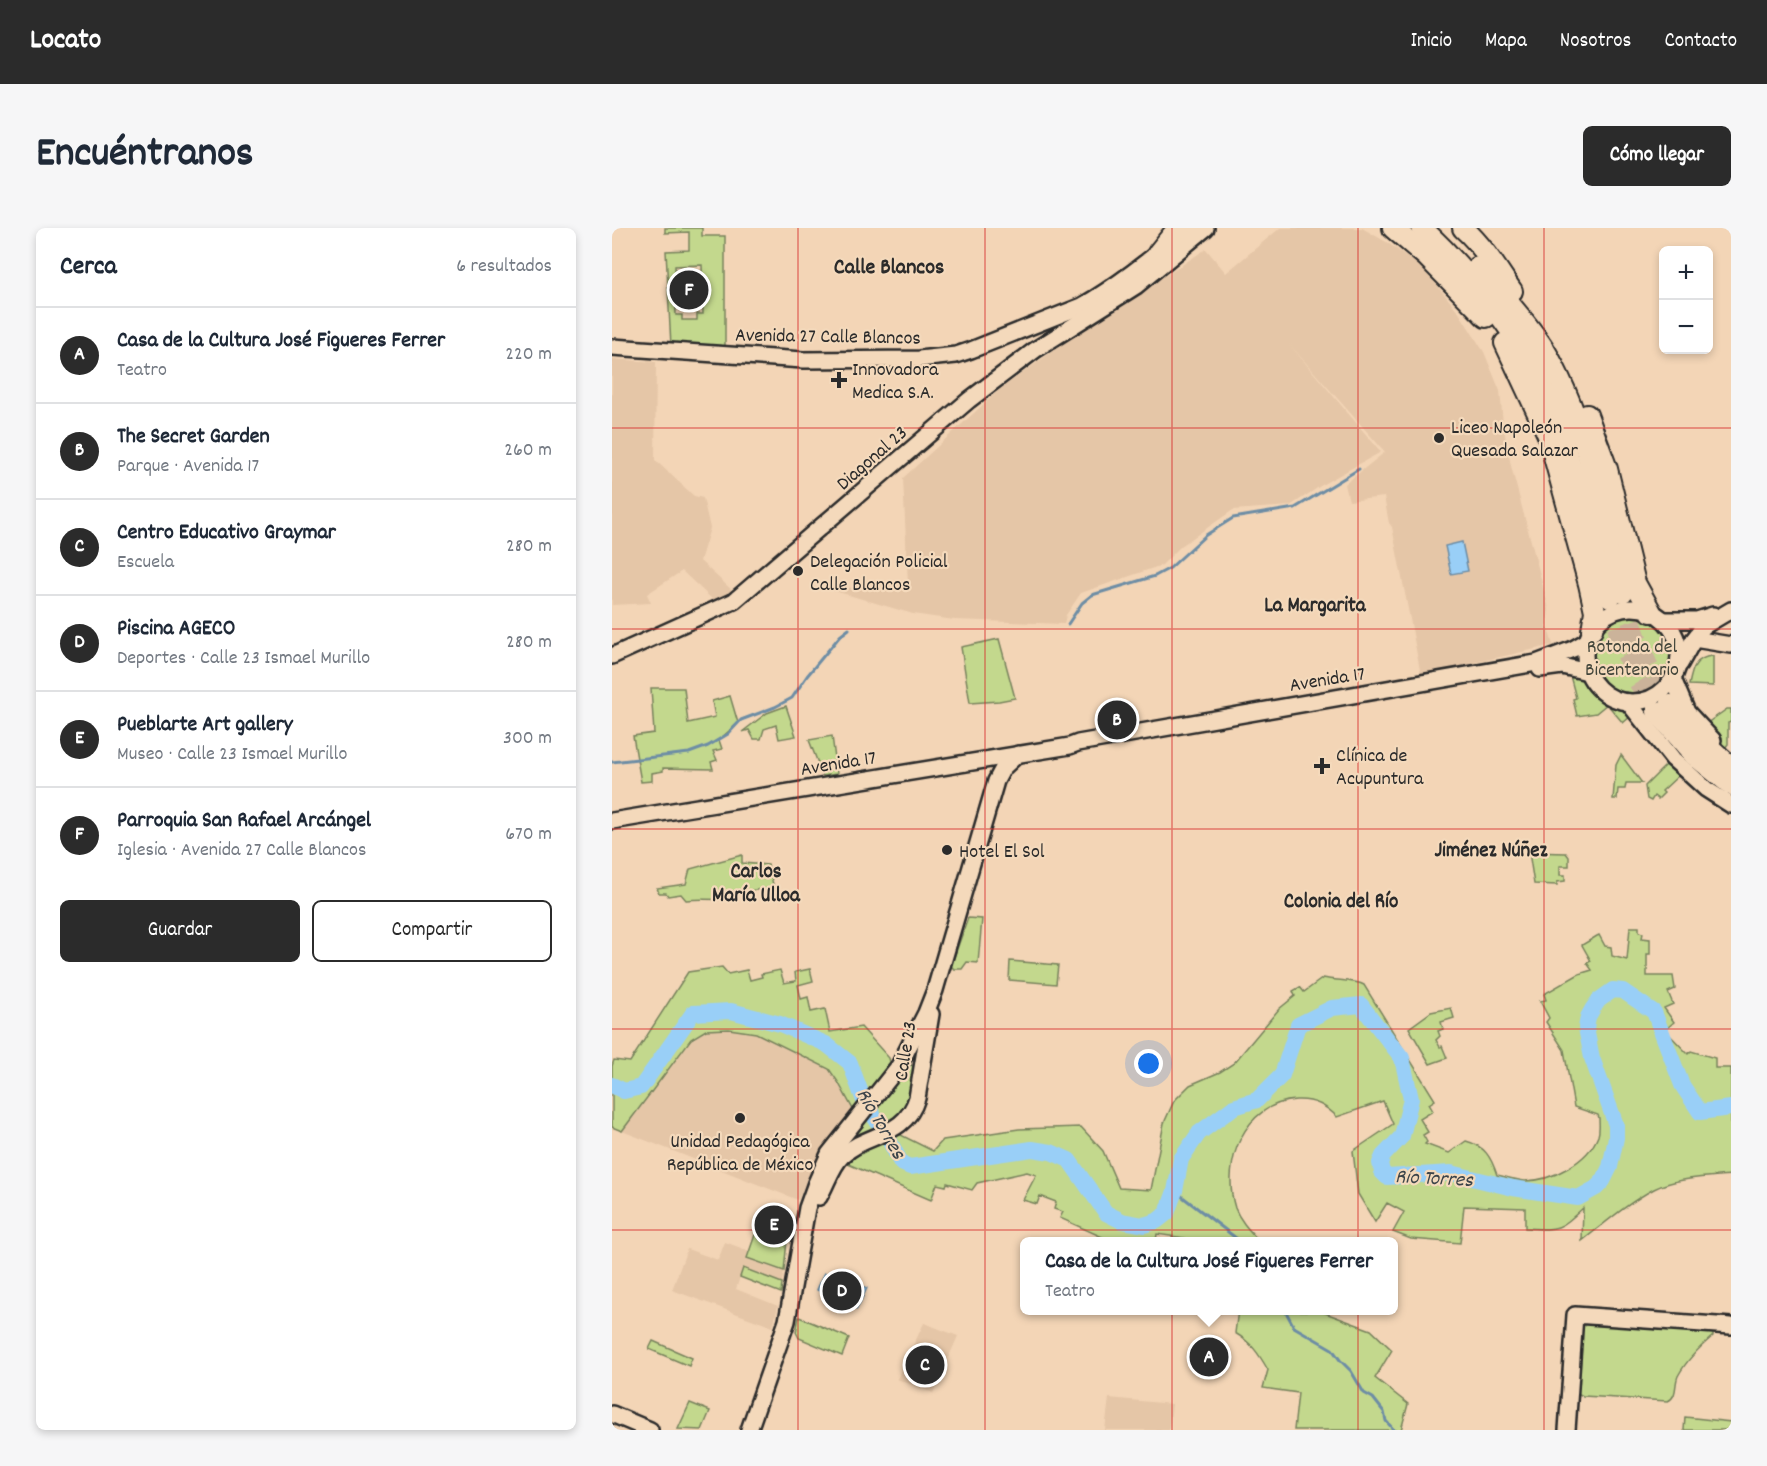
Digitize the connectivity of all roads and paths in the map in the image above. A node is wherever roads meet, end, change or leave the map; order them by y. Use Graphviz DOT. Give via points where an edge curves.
graph roads {
  1 [pos="1178,228"];
  2 [pos="1189,228"];
  3 [pos="1206,228"];
  4 [pos="1422,228"];
  5 [pos="1441,228"];
  6 [pos="1463,228"];
  7 [pos="1394,230"];
  8 [pos="1158,253"];
  9 [pos="1513,336"];
  10 [pos="1538,340"];
  11 [pos="612,347"];
  12 [pos="1548,435"];
  13 [pos="1731,605"];
  14 [pos="1731,610"];
  15 [pos="1658,616"];
  16 [pos="1590,635"];
  17 [pos="1694,639"];
  18 [pos="1731,645"];
  19 [pos="612,656"];
  20 [pos="1588,672"];
  21 [pos="1676,673"];
  22 [pos="1628,702"];
  23 [pos="1070,746"];
  24 [pos="1018,754"];
  25 [pos="1731,755"];
  26 [pos="973,762"];
  27 [pos="1731,767"];
  28 [pos="1731,785"];
  29 [pos="994,789"];
  30 [pos="1731,805"];
  31 [pos="612,821"];
  32 [pos="935,990"];
  33 [pos="847,1143"];
  34 [pos="1731,1326"];
  35 [pos="612,1414"];
  36 [pos="650,1430"];
  37 [pos="749,1430"];
  38 [pos="1567,1430"];
  1 -- 8 [label="highway"];
  2 -- 8 [label="main road, Avenida 27 Calle Blancos"];
  3 -- 19 [label="main road, Diagonal 23" via="1136,286 1035,350 969,400 734,601"];
  4 -- 9 [label="highway" via="1459,266"];
  5 -- 10 [label="highway"];
  6 -- 10 [label="highway" via="1493,263"];
  7 -- 12 [label="highway" via="1427,257 1492,324 1510,350"];
  8 -- 11 [label="main road, Avenida 27 Calle Blancos" via="1100,296 1062,315 956,355 803,360"];
  9 -- 10 [label="highway" via="1536,372 1556,417 1616,595 1586,453 1572,407"];
  9 -- 12 [label="highway"];
  10 -- 15 [label="highway" via="1565,372 1588,417 1607,469 1635,583"];
  12 -- 16 [label="highway" via="1595,611"];
  13 -- 15 [label="main road" via="1697,620"];
  14 -- 17 [label="main road" via="1704,626"];
  15 -- 16 [label="main road" via="1635,608 1618,610 1604,618"];
  15 -- 21 [label="main road" via="1678,642"];
  16 -- 20 [label="main road" via="1585,657"];
  16 -- 23 [label="main road, Avenida 17" via="1573,649 1536,663"];
  17 -- 18 [label="main road"];
  17 -- 21 [label="main road"];
  20 -- 22 [label="main road" via="1604,693"];
  20 -- 23 [label="main road, Avenida 17" via="1555,666 1078,748"];
  21 -- 22 [label="main road" via="1656,696"];
  21 -- 25 [label="main road" via="1687,712"];
  22 -- 30 [label="main road" via="1679,765"];
  23 -- 24 [label="main road, Avenida 17"];
  24 -- 26 [label="main road, Avenida 17"];
  24 -- 29 [label="main road, Calle 23" via="1003,768"];
  26 -- 29 [label="main road" via="986,770"];
  26 -- 31 [label="main road, Avenida 17"];
  27 -- 28 [label="highway" via="1664,708 1694,755"];
  29 -- 32 [label="main road, Calle 23"];
  32 -- 33 [label="main road, Calle 23" via="914,1038"];
  32 -- 33 [label="main road, Calle 23" via="912,1112 898,1126"];
  33 -- 37 [label="main road, Calle 23" via="820,1196 807,1208 787,1321"];
  34 -- 38 [label="main road" via="1575,1315"];
  35 -- 36 [label="main road"];
}
